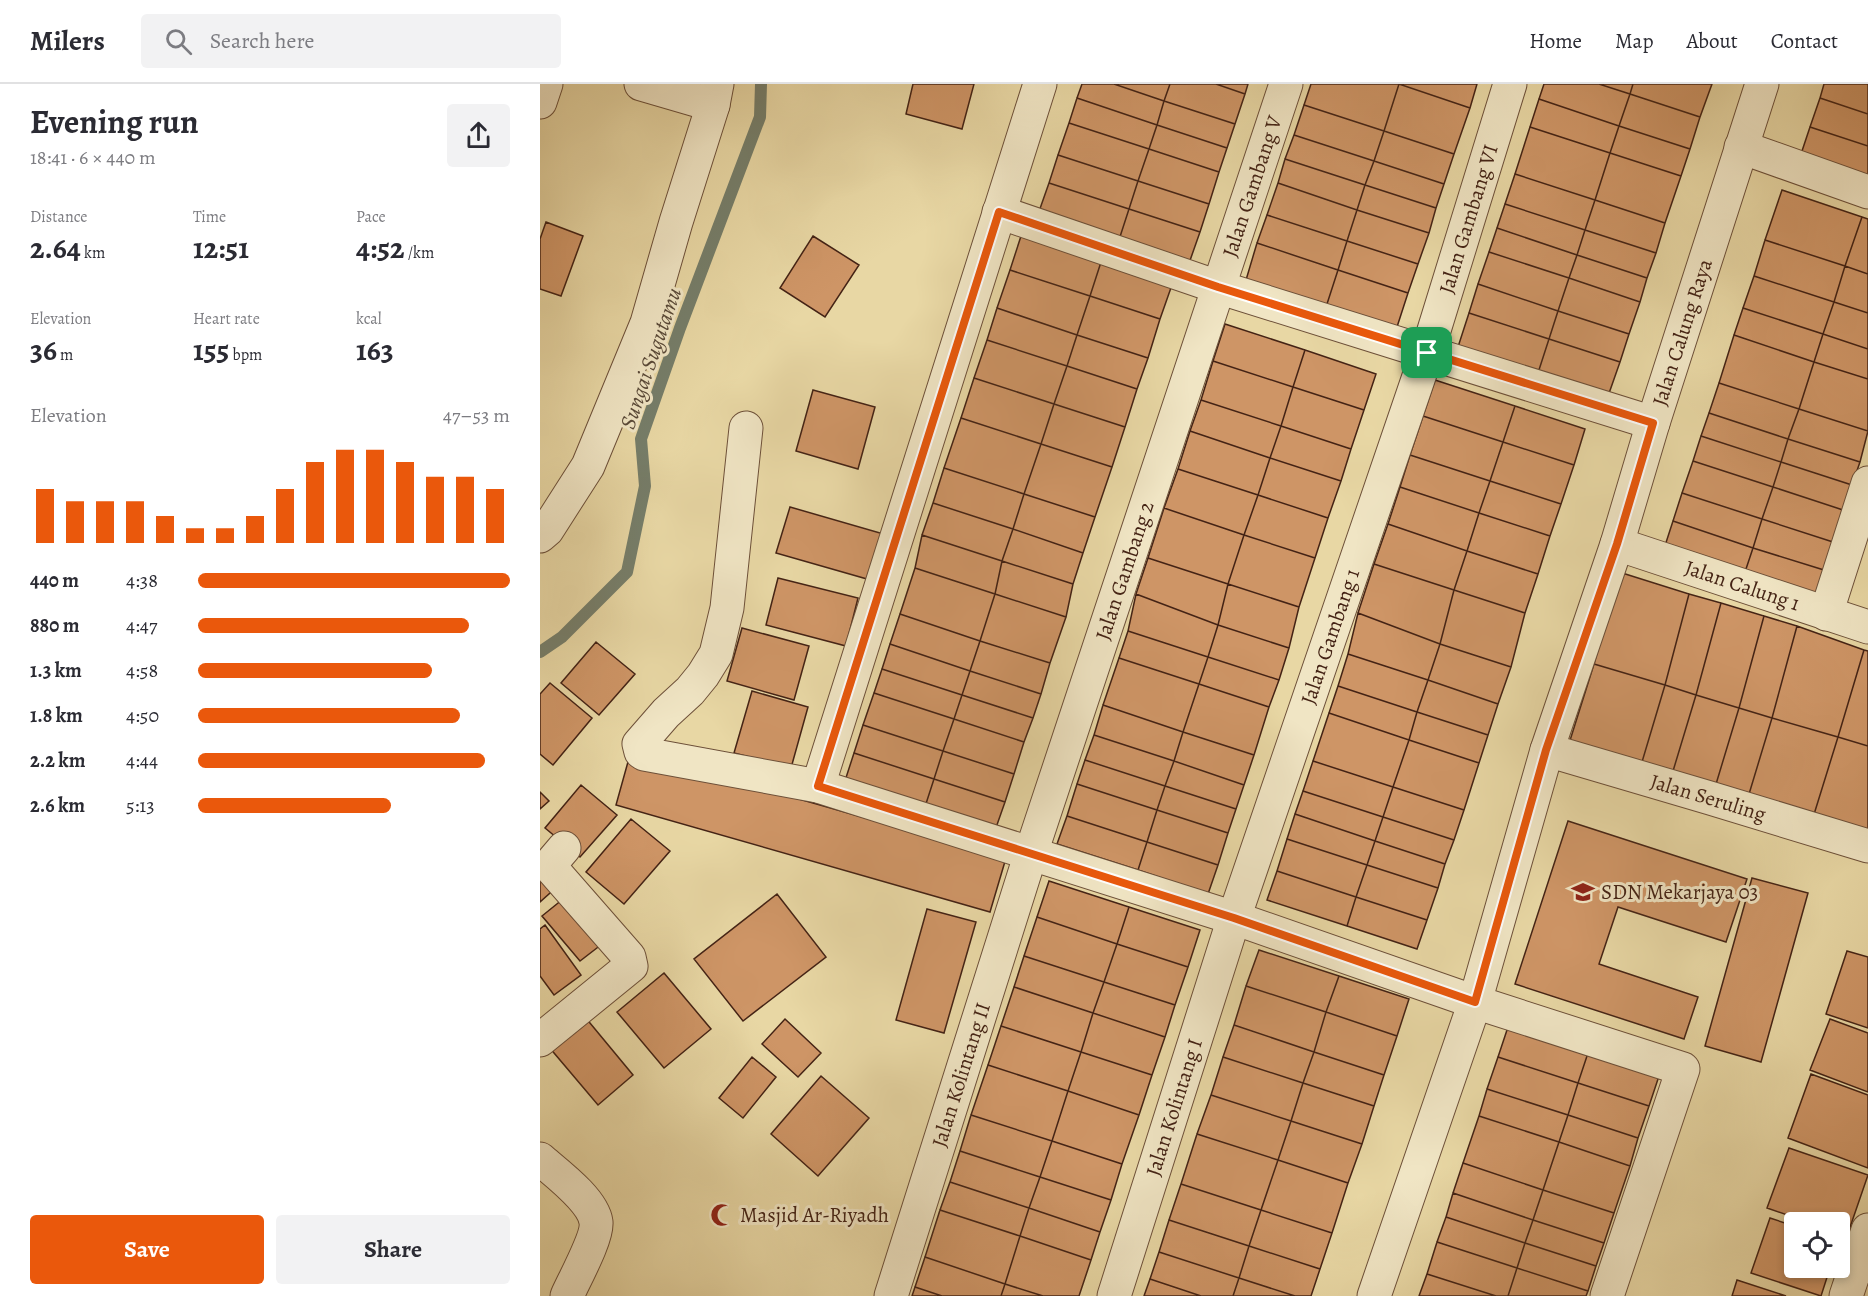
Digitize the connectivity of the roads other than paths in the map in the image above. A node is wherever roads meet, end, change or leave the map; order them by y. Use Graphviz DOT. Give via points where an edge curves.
graph roads {
  1 [pos="546,84"];
  2 [pos="641,84"];
  3 [pos="1040,84"];
  4 [pos="1286,84"];
  5 [pos="1510,84"];
  6 [pos="1762,84"];
  7 [pos="715,94"];
  8 [pos="540,102"];
  9 [pos="1741,147"];
  10 [pos="1868,192"];
  11 [pos="999,212"];
  12 [pos="1218,287"];
  13 [pos="1427,353"];
  14 [pos="1653,423"];
  15 [pos="746,428"];
  16 [pos="1868,483"];
  17 [pos="542,531"];
  18 [pos="1617,544"];
  19 [pos="1826,614"];
  20 [pos="1868,627"];
  21 [pos="1546,750"];
  22 [pos="818,786"];
  23 [pos="1868,846"];
  24 [pos="564,848"];
  25 [pos="1031,853"];
  26 [pos="1234,918"];
  27 [pos="1475,1002"];
  28 [pos="540,1040"];
  29 [pos="540,1159"];
  30 [pos="1868,1230"];
  31 [pos="567,1296"];
  32 [pos="891,1296"];
  33 [pos="1114,1296"];
  34 [pos="1374,1296"];
  35 [pos="1607,1296"];
  36 [pos="1846,1296"];
  1 -- 8 [label="street"];
  2 -- 7 [label="street"];
  3 -- 11 [label="street"];
  4 -- 12 [label="street, Jalan Gambang V"];
  5 -- 13 [label="street, Jalan Gambang VI"];
  6 -- 9 [label="street, Jalan Calung Raya"];
  7 -- 17 [label="street" via="646,322 588,466"];
  9 -- 10 [label="street"];
  9 -- 14 [label="street, Jalan Calung Raya"];
  11 -- 12 [label="street"];
  11 -- 22 [label="street"];
  12 -- 13 [label="street"];
  12 -- 25 [label="street, Jalan Gambang 2"];
  13 -- 14 [label="street"];
  13 -- 26 [label="street, Jalan Gambang 1"];
  14 -- 18 [label="street, Jalan Calung Raya"];
  15 -- 22 [label="street" via="727,608 716,654 704,675 666,712 639,744 639,750"];
  16 -- 19 [label="street"];
  18 -- 19 [label="street, Jalan Calung 1"];
  18 -- 21 [label="street, Jalan Calung Raya"];
  19 -- 20 [label="street, Jalan Calung 1"];
  21 -- 23 [label="street, Jalan Seruling"];
  21 -- 27 [label="street, Jalan Calung Raya"];
  22 -- 25 [label="street"];
  24 -- 28 [label="street" via="552,862 552,869 632,963 630,969"];
  25 -- 26 [label="street"];
  25 -- 32 [label="street, Jalan Kolintang II"];
  26 -- 27 [label="street"];
  26 -- 33 [label="street, Jalan Kolintang I"];
  27 -- 34 [label="street, Jalan Calung Raya"];
  27 -- 35 [label="street" via="1683,1069"];
  29 -- 31 [label="street" via="588,1204 596,1222 594,1240"];
  30 -- 36 [label="street"];
}
